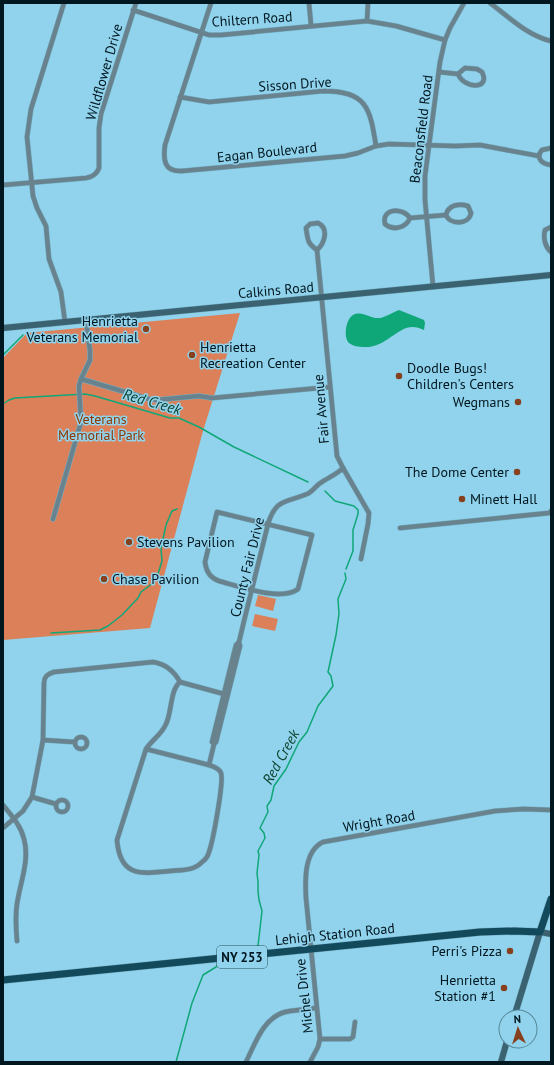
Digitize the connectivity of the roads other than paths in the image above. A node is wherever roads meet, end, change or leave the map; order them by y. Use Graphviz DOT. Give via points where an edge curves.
graph roads {
  1 [pos="64,3"];
  2 [pos="136,3"];
  3 [pos="211,3"];
  4 [pos="308,3"];
  5 [pos="368,3"];
  6 [pos="464,3"];
  7 [pos="490,3"];
  8 [pos="133,10"];
  9 [pos="368,21"];
  10 [pos="311,26"];
  11 [pos="201,33"];
  12 [pos="445,40"];
  13 [pos="551,41"];
  14 [pos="439,72"];
  15 [pos="458,74"];
  16 [pos="180,98"];
  17 [pos="429,145"];
  18 [pos="376,146"];
  19 [pos="551,148"];
  20 [pos="539,156"];
  21 [pos="551,165"];
  22 [pos="31,182"];
  23 [pos="3,185"];
  24 [pos="446,215"];
  25 [pos="427,216"];
  26 [pos="410,218"];
  27 [pos="551,227"];
  28 [pos="317,250"];
  29 [pos="551,252"];
  30 [pos="551,275"];
  31 [pos="433,286"];
  32 [pos="321,298"];
  33 [pos="86,320"];
  34 [pos="65,322"];
  35 [pos="3,328"];
  36 [pos="81,379"];
  37 [pos="330,387"];
  38 [pos="343,468"];
  39 [pos="551,511"];
  40 [pos="53,519"];
  41 [pos="268,524"];
  42 [pos="400,528"];
  43 [pos="361,559"];
  44 [pos="252,589"];
  45 [pos="239,642"];
  46 [pos="180,682"];
  47 [pos="224,694"];
  48 [pos="43,740"];
  49 [pos="74,742"];
  50 [pos="214,744"];
  51 [pos="146,749"];
  52 [pos="209,765"];
  53 [pos="32,797"];
  54 [pos="56,804"];
  55 [pos="3,805"];
  56 [pos="551,810"];
  57 [pos="14,819"];
  58 [pos="3,828"];
  59 [pos="551,899"];
  60 [pos="540,932"];
  61 [pos="551,934"];
  62 [pos="17,941"];
  63 [pos="311,950"];
  64 [pos="3,980"];
  65 [pos="316,1008"];
  66 [pos="516,1009"];
  67 [pos="354,1022"];
  68 [pos="320,1039"];
  69 [pos="505,1049"];
  70 [pos="246,1062"];
  71 [pos="310,1062"];
  72 [pos="501,1062"];
  1 -- 22 [label="street" via="29,118"];
  2 -- 8 [label="street, Wildflower Drive"];
  3 -- 11 [label="street, Eagan Boulevard"];
  4 -- 10 [label="street"];
  5 -- 9 [label="street"];
  6 -- 12 [label="street, Beaconsfield Road"];
  7 -- 13 [label="street" via="529,32"];
  8 -- 11 [label="street, Chiltern Road"];
  8 -- 22 [label="street, Wildflower Drive" via="101,114 97,172 90,177"];
  9 -- 10 [label="street, Chiltern Road"];
  9 -- 12 [label="street, Chiltern Road"];
  10 -- 11 [label="street, Chiltern Road" via="221,35"];
  11 -- 16 [label="street, Eagan Boulevard"];
  12 -- 14 [label="street, Beaconsfield Road"];
  14 -- 15 [label="street"];
  14 -- 17 [label="street, Beaconsfield Road"];
  15 -- 15 [label="street" via="467,84 478,85 484,80 482,72 477,69 465,68"];
  16 -- 18 [label="street, Sisson Drive" via="209,102 323,91 341,92 357,98 368,110"];
  16 -- 18 [label="street, Eagan Boulevard" via="164,152 166,165 177,172 346,156"];
  17 -- 18 [label="street, Eagan Boulevard"];
  17 -- 20 [label="street, Eagan Boulevard" via="480,145"];
  17 -- 25 [label="street, Beaconsfield Road" via="424,190"];
  19 -- 20 [label="street" via="542,150"];
  20 -- 21 [label="street, Eagan Boulevard" via="543,164"];
  22 -- 23 [label="street, Wildflower Drive"];
  22 -- 34 [label="street" via="37,208 46,226 50,258 61,292"];
  24 -- 24 [label="street" via="450,220 460,222 470,218 471,213 468,206 462,204 451,207"];
  24 -- 25 [label="street"];
  25 -- 26 [label="street"];
  25 -- 31 [label="street, Beaconsfield Road"];
  26 -- 26 [label="street" via="399,211 390,212 384,218 387,226 392,228 403,227"];
  27 -- 29 [label="street" via="544,234 546,245"];
  28 -- 28 [label="street" via="325,240 324,229 318,222 306,228 310,245"];
  28 -- 32 [label="street, Fair Avenue"];
  30 -- 31 [label="main road, Calkins Road"];
  31 -- 32 [label="main road, Calkins Road"];
  32 -- 33 [label="main road, Calkins Road"];
  32 -- 37 [label="street, Fair Avenue"];
  33 -- 34 [label="main road, Calkins Road"];
  33 -- 36 [label="street" via="90,360"];
  34 -- 35 [label="main road, Calkins Road"];
  36 -- 37 [label="street" via="156,400 199,396 212,398"];
  36 -- 40 [label="street" via="80,426"];
  37 -- 38 [label="street, Fair Avenue" via="337,456"];
  38 -- 41 [label="street, County Fair Drive" via="308,494 284,501 271,514"];
  38 -- 43 [label="street" via="369,513"];
  39 -- 42 [label="street"];
  41 -- 44 [label="street, County Fair Drive"];
  41 -- 44 [label="street" via="312,535 300,586 293,592 282,595"];
  41 -- 44 [label="street" via="217,512 215,519 206,558 207,570 216,580"];
  44 -- 45 [label="street, County Fair Drive"];
  45 -- 47 [label="street, County Fair Drive" via="236,645"];
  45 -- 50 [label="street, County Fair Drive"];
  46 -- 47 [label="street"];
  46 -- 48 [label="street" via="170,669 153,662 48,674 44,683"];
  46 -- 51 [label="street" via="175,688 166,726"];
  47 -- 50 [label="street, County Fair Drive" via="212,742"];
  48 -- 49 [label="street"];
  48 -- 53 [label="street"];
  50 -- 52 [label="street, County Fair Drive"];
  51 -- 52 [label="street"];
  51 -- 52 [label="street" via="117,840 118,854 124,864 133,871 146,874 189,870 201,863 208,854 222,780 218,769"];
  53 -- 54 [label="street"];
  53 -- 57 [label="street"];
  55 -- 57 [label="street"];
  56 -- 63 [label="street, Wright Road" via="495,811 318,844 311,853 305,886"];
  57 -- 58 [label="street"];
  57 -- 62 [label="street" via="26,847 16,910"];
  59 -- 60 [label="main road"];
  60 -- 61 [label="main road, Lehigh Station Road / NY 253"];
  60 -- 63 [label="main road, Lehigh Station Road / NY 253" via="480,932"];
  60 -- 66 [label="main road"];
  63 -- 64 [label="main road, Lehigh Station Road / NY 253"];
  63 -- 65 [label="street, Michel Drive"];
  65 -- 68 [label="street, Michel Drive"];
  65 -- 70 [label="street" via="284,1012 271,1019"];
  67 -- 68 [label="street" via="353,1037 350,1039"];
  68 -- 71 [label="street, Michel Drive"];
  69 -- 72 [label="main road"];
}
